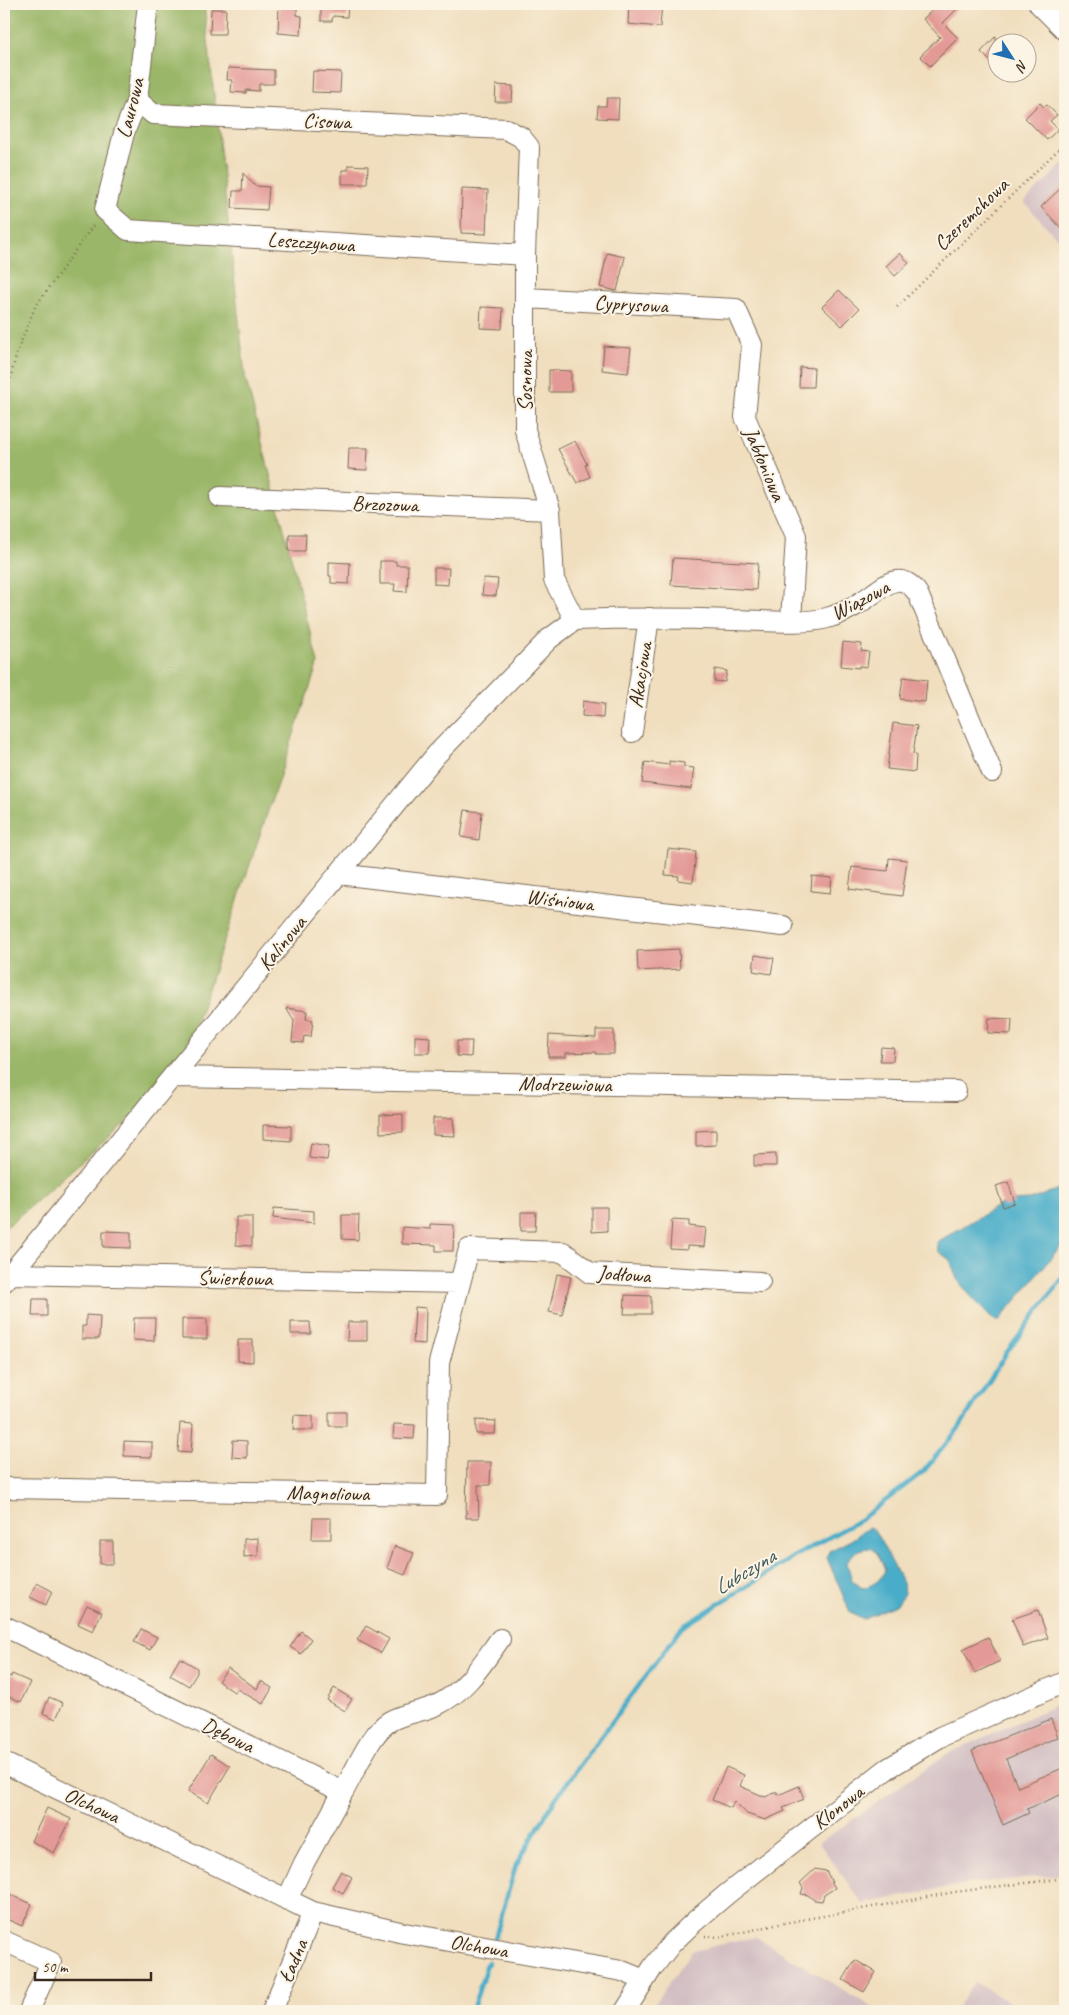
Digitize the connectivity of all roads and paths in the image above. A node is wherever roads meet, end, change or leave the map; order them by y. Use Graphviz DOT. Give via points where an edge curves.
graph roads {
  1 [pos="148,4"];
  2 [pos="1039,4"];
  3 [pos="1065,30"];
  4 [pos="137,100"];
  5 [pos="521,137"];
  6 [pos="1065,143"];
  7 [pos="105,210"];
  8 [pos="525,256"];
  9 [pos="525,298"];
  10 [pos="897,307"];
  11 [pos="736,308"];
  12 [pos="4,403"];
  13 [pos="220,497"];
  14 [pos="550,510"];
  15 [pos="649,618"];
  16 [pos="575,620"];
  17 [pos="791,621"];
  18 [pos="632,732"];
  19 [pos="992,772"];
  20 [pos="338,874"];
  21 [pos="783,926"];
  22 [pos="173,1077"];
  23 [pos="956,1091"];
  24 [pos="7,1278"];
  25 [pos="459,1282"];
  26 [pos="760,1282"];
  27 [pos="4,1488"];
  28 [pos="4,1626"];
  29 [pos="500,1639"];
  30 [pos="1065,1682"];
  31 [pos="4,1763"];
  32 [pos="343,1792"];
  33 [pos="1065,1878"];
  34 [pos="287,1900"];
  35 [pos="313,1912"];
  36 [pos="683,1932"];
  37 [pos="4,1941"];
  38 [pos="644,1980"];
  39 [pos="29,2011"];
  40 [pos="272,2011"];
  41 [pos="625,2011"];
  1 -- 4 [label="street, Laurowa"];
  2 -- 3 [label="street"];
  4 -- 5 [label="street, Cisowa" via="153,114 506,129"];
  4 -- 7 [label="street, Laurowa" via="124,133"];
  5 -- 8 [label="street, Sosnowa" via="529,147"];
  6 -- 10 [label="path, Czeremchowa"];
  7 -- 8 [label="street, Leszczynowa" via="128,230"];
  7 -- 12 [label="path" via="35,307 17,352"];
  8 -- 9 [label="street, Sosnowa"];
  9 -- 11 [label="street, Cyprysowa"];
  9 -- 14 [label="street, Sosnowa" via="525,430"];
  11 -- 17 [label="street, Jabłoniowa" via="752,345 745,417 796,536"];
  13 -- 14 [label="street, Brzozowa"];
  14 -- 16 [label="street, Sosnowa" via="554,580"];
  15 -- 16 [label="street, Wiązowa"];
  15 -- 17 [label="street, Wiązowa"];
  15 -- 18 [label="street, Akacjowa"];
  16 -- 20 [label="street, Kalinowa" via="549,639 436,755"];
  17 -- 19 [label="street, Wiązowa" via="826,618 861,603 885,584 896,580 912,586"];
  20 -- 21 [label="street, Wiśniowa"];
  20 -- 22 [label="street, Kalinowa"];
  22 -- 23 [label="street, Modrzewiowa"];
  22 -- 24 [label="street, Kalinowa"];
  24 -- 25 [label="street, Świerkowa"];
  25 -- 26 [label="street, Jodłowa" via="469,1249 563,1252 590,1274"];
  25 -- 27 [label="street, Magnoliowa" via="439,1364 437,1495"];
  28 -- 32 [label="street, Dębowa"];
  29 -- 32 [label="street" via="466,1685 453,1696 390,1721 380,1730"];
  30 -- 36 [label="street, Klonowa" via="940,1737 887,1769"];
  31 -- 34 [label="street, Olchowa"];
  32 -- 34 [label="street"];
  33 -- 36 [label="path" via="955,1892 721,1937"];
  34 -- 35 [label="street, Olchowa"];
  35 -- 38 [label="street, Olchowa" via="404,1933 622,1971"];
  35 -- 40 [label="street, Ładna"];
  36 -- 38 [label="street, Klonowa"];
  37 -- 39 [label="street" via="51,1962"];
  38 -- 41 [label="street, Klonowa"];
}
